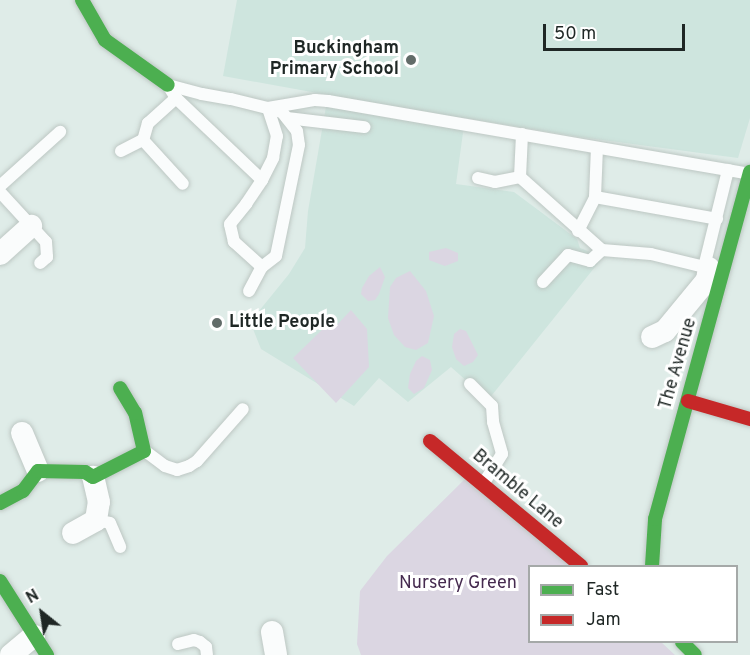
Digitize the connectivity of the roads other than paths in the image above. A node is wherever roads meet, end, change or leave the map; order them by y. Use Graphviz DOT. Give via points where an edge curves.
graph roads {
  1 [pos="82,0"];
  2 [pos="168,85"];
  3 [pos="176,98"];
  4 [pos="268,108"];
  5 [pos="287,118"];
  6 [pos="364,127"];
  7 [pos="60,132"];
  8 [pos="522,134"];
  9 [pos="142,140"];
  10 [pos="597,148"];
  11 [pos="121,151"];
  12 [pos="728,170"];
  13 [pos="750,173"];
  14 [pos="520,177"];
  15 [pos="478,178"];
  16 [pos="261,180"];
  17 [pos="183,184"];
  18 [pos="0,186"];
  19 [pos="0,192"];
  20 [pos="595,197"];
  21 [pos="717,219"];
  22 [pos="31,226"];
  23 [pos="578,231"];
  24 [pos="602,250"];
  25 [pos="0,254"];
  26 [pos="40,263"];
  27 [pos="262,267"];
  28 [pos="712,269"];
  29 [pos="543,282"];
  30 [pos="249,291"];
  31 [pos="652,337"];
  32 [pos="470,384"];
  33 [pos="120,388"];
  34 [pos="687,401"];
  35 [pos="243,409"];
  36 [pos="750,419"];
  37 [pos="22,433"];
  38 [pos="430,441"];
  39 [pos="144,451"];
  40 [pos="38,471"];
  41 [pos="93,477"];
  42 [pos="482,485"];
  43 [pos="0,503"];
  44 [pos="96,520"];
  45 [pos="73,533"];
  46 [pos="120,547"];
  47 [pos="579,565"];
  48 [pos="652,565"];
  49 [pos="0,581"];
  50 [pos="272,632"];
  51 [pos="34,636"];
  52 [pos="683,643"];
  53 [pos="178,645"];
  54 [pos="10,655"];
  55 [pos="47,655"];
  56 [pos="207,655"];
  57 [pos="276,655"];
  58 [pos="695,655"];
  1 -- 2 [label="street" via="105,40"];
  2 -- 3 [label="lane"];
  2 -- 4 [label="lane"];
  3 -- 9 [label="lane" via="148,123"];
  3 -- 16 [label="lane"];
  4 -- 5 [label="lane"];
  4 -- 8 [label="lane" via="328,101"];
  4 -- 16 [label="lane" via="278,136 273,158"];
  5 -- 6 [label="lane"];
  5 -- 27 [label="lane" via="297,131 299,145 276,256"];
  7 -- 18 [label="lane"];
  8 -- 10 [label="lane"];
  8 -- 14 [label="lane"];
  9 -- 11 [label="lane"];
  9 -- 17 [label="lane"];
  10 -- 12 [label="lane"];
  10 -- 20 [label="lane"];
  12 -- 13 [label="lane"];
  12 -- 21 [label="lane"];
  13 -- 28 [label="street, The Avenue"];
  14 -- 15 [label="lane" via="495,182"];
  14 -- 23 [label="lane"];
  16 -- 27 [label="lane" via="230,224 234,242"];
  19 -- 22 [label="lane"];
  20 -- 21 [label="lane"];
  20 -- 23 [label="lane"];
  21 -- 28 [label="lane"];
  22 -- 25 [label="street"];
  22 -- 26 [label="lane" via="46,242 47,258"];
  23 -- 24 [label="lane"];
  24 -- 28 [label="lane" via="651,254"];
  24 -- 29 [label="lane" via="590,261 568,255"];
  27 -- 30 [label="lane"];
  28 -- 31 [label="street" via="665,331"];
  28 -- 34 [label="street, The Avenue"];
  32 -- 42 [label="lane" via="492,406 502,454"];
  33 -- 39 [label="street" via="135,413"];
  34 -- 36 [label="street"];
  34 -- 48 [label="street, The Avenue" via="655,519"];
  35 -- 39 [label="lane" via="189,466 177,470 165,466"];
  37 -- 40 [label="street"];
  38 -- 42 [label="street, Bramble Lane"];
  39 -- 41 [label="street"];
  40 -- 41 [label="street" via="85,472"];
  40 -- 43 [label="street" via="23,491"];
  41 -- 44 [label="street" via="99,502"];
  42 -- 47 [label="street, Bramble Lane"];
  44 -- 45 [label="street"];
  44 -- 46 [label="lane" via="110,522"];
  49 -- 51 [label="street"];
  50 -- 57 [label="street"];
  51 -- 54 [label="street"];
  51 -- 55 [label="street"];
  52 -- 58 [label="street"];
  53 -- 56 [label="lane" via="200,642"];
}
